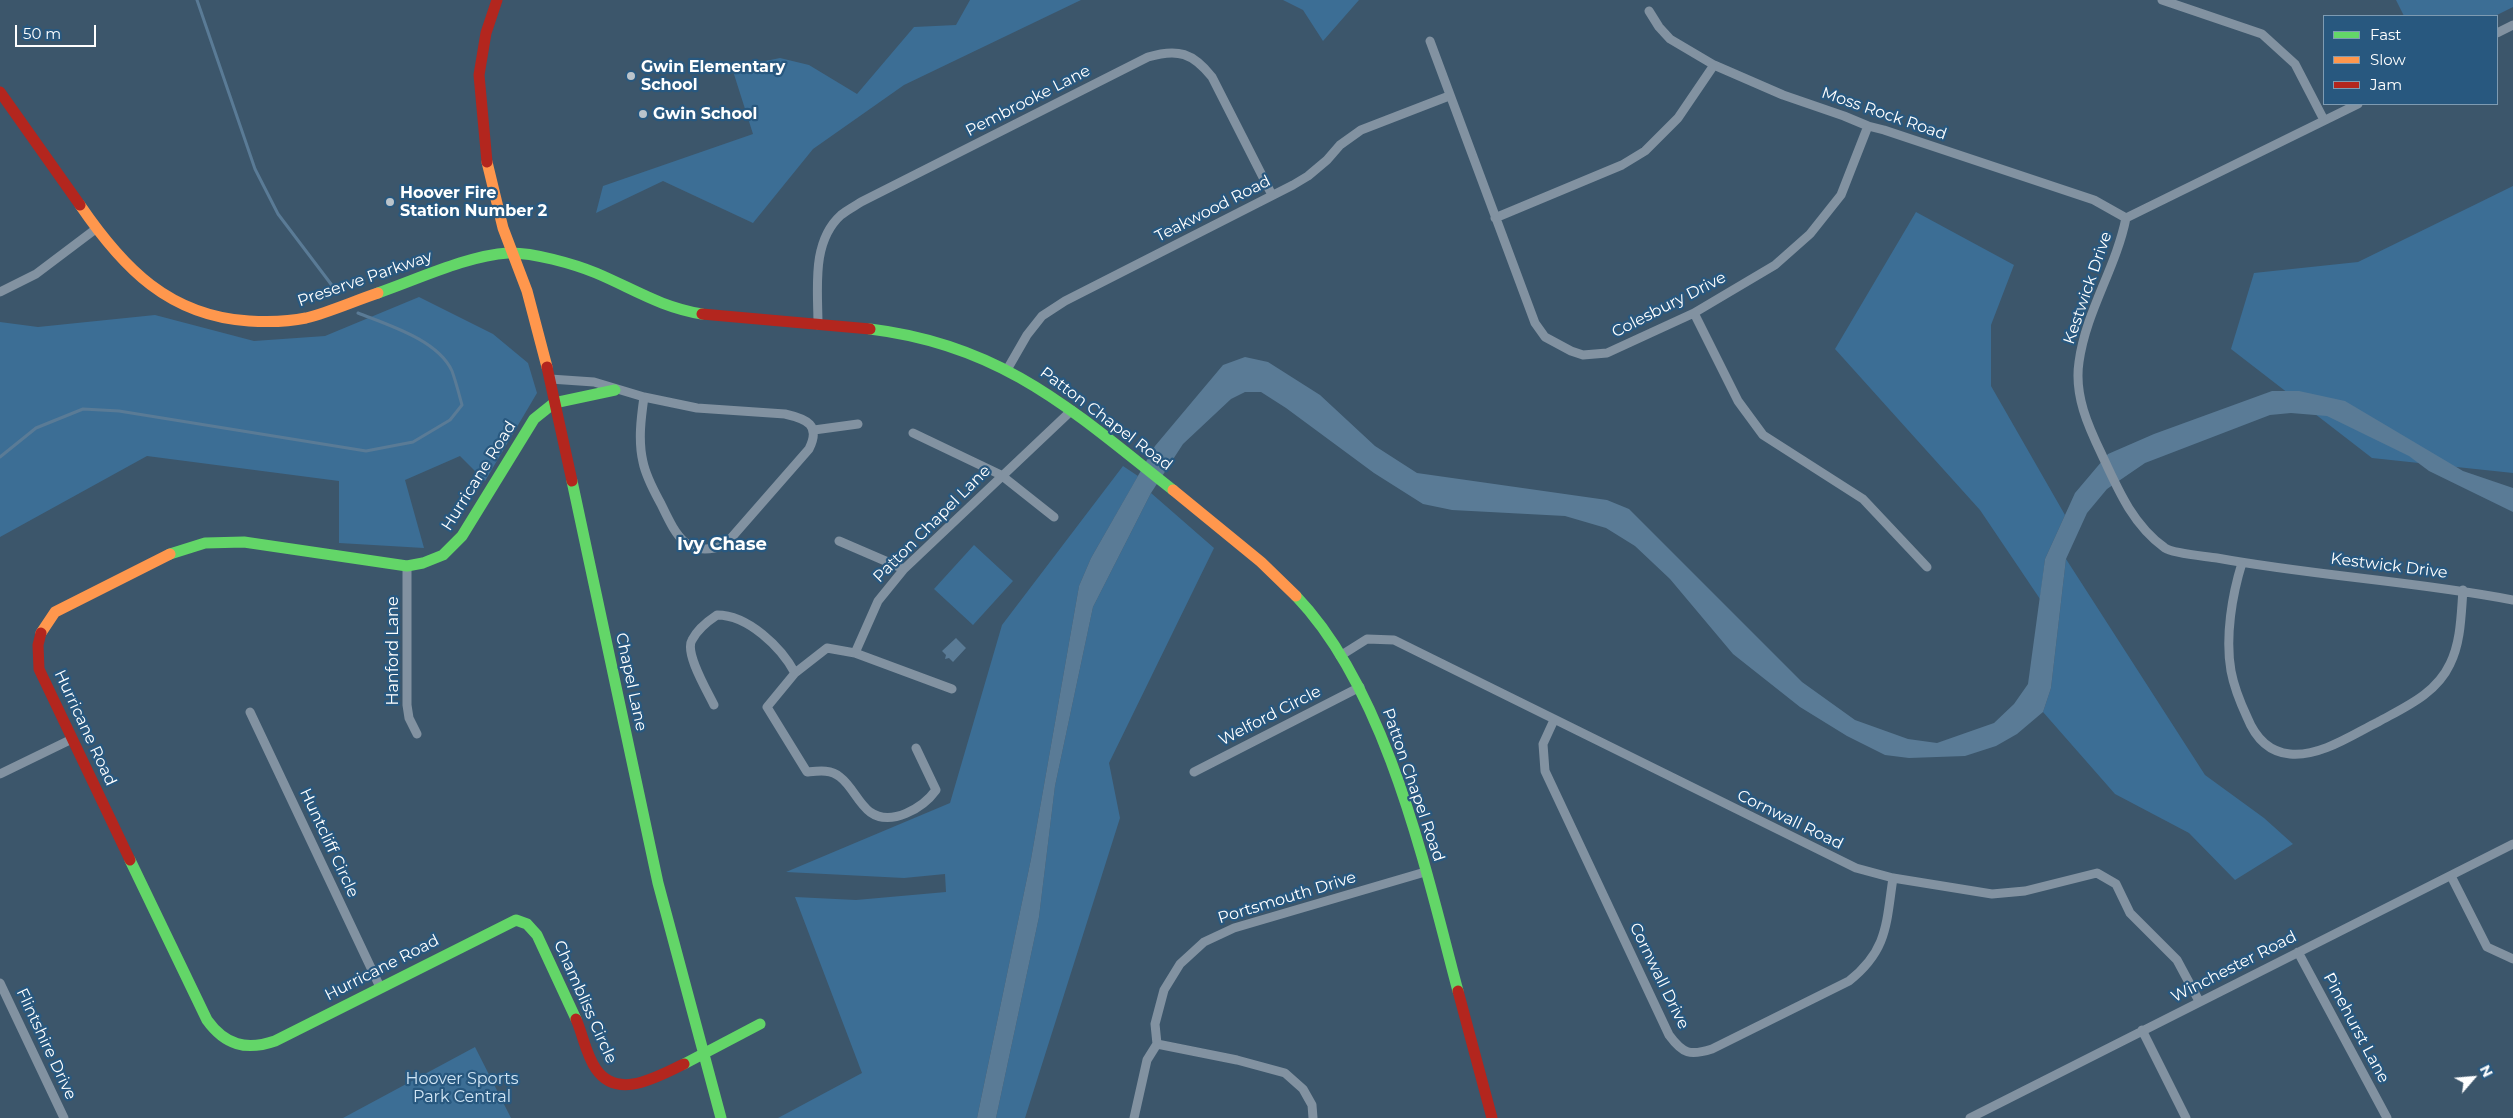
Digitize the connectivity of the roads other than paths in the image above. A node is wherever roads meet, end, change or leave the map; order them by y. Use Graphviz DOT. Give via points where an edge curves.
graph roads {
  1 [pos="497,0"];
  2 [pos="2162,0"];
  3 [pos="1649,11"];
  4 [pos="2513,25"];
  5 [pos="2498,32"];
  6 [pos="1430,41"];
  7 [pos="1714,65"];
  8 [pos="0,92"];
  9 [pos="1449,96"];
  10 [pos="2356,105"];
  11 [pos="2324,120"];
  12 [pos="1868,126"];
  13 [pos="1272,196"];
  14 [pos="1495,218"];
  15 [pos="2126,218"];
  16 [pos="96,228"];
  17 [pos="513,253"];
  18 [pos="0,292"];
  19 [pos="1694,313"];
  20 [pos="818,325"];
  21 [pos="1008,368"];
  22 [pos="550,379"];
  23 [pos="615,390"];
  24 [pos="644,397"];
  25 [pos="554,403"];
  26 [pos="1072,410"];
  27 [pos="858,424"];
  28 [pos="814,430"];
  29 [pos="913,433"];
  30 [pos="1001,475"];
  31 [pos="1054,517"];
  32 [pos="839,541"];
  33 [pos="2242,563"];
  34 [pos="408,566"];
  35 [pos="1927,567"];
  36 [pos="904,569"];
  37 [pos="2462,590"];
  38 [pos="2513,600"];
  39 [pos="855,653"];
  40 [pos="1340,656"];
  41 [pos="795,672"];
  42 [pos="1360,687"];
  43 [pos="952,689"];
  44 [pos="714,705"];
  45 [pos="250,712"];
  46 [pos="1554,720"];
  47 [pos="417,734"];
  48 [pos="72,739"];
  49 [pos="916,748"];
  50 [pos="1194,772"];
  51 [pos="0,774"];
  52 [pos="2513,844"];
  53 [pos="1425,872"];
  54 [pos="2450,876"];
  55 [pos="1894,878"];
  56 [pos="524,921"];
  57 [pos="2298,952"];
  58 [pos="2513,959"];
  59 [pos="0,983"];
  60 [pos="380,987"];
  61 [pos="2199,1001"];
  62 [pos="760,1024"];
  63 [pos="2142,1030"];
  64 [pos="1157,1044"];
  65 [pos="703,1052"];
  66 [pos="64,1118"];
  67 [pos="721,1118"];
  68 [pos="1134,1118"];
  69 [pos="1313,1118"];
  70 [pos="1492,1118"];
  71 [pos="1970,1118"];
  72 [pos="2186,1118"];
  73 [pos="2387,1118"];
  1 -- 17 [label="street" via="486,33 479,75 481,111 486,159 503,228"];
  2 -- 11 [label="street" via="2262,34 2295,64"];
  3 -- 7 [label="street, Moss Rock Road" via="1670,39"];
  4 -- 5 [label="street"];
  6 -- 9 [label="street, Colesbury Drive"];
  7 -- 12 [label="street, Moss Rock Road"];
  7 -- 14 [label="street" via="1678,118 1645,151 1622,165"];
  8 -- 16 [label="street, Preserve Parkway"];
  9 -- 13 [label="street, Teakwood Road" via="1361,130 1340,144 1308,176"];
  9 -- 14 [label="street, Colesbury Drive"];
  10 -- 11 [label="street, Kestwick Drive"];
  11 -- 15 [label="street, Kestwick Drive"];
  12 -- 15 [label="street, Moss Rock Road" via="2094,200"];
  12 -- 19 [label="street, Colesbury Drive" via="1841,195 1810,234 1775,265"];
  13 -- 20 [label="street, Pembrooke Lane" via="1220,91 1204,66 1178,52 1156,55 861,202 841,215 822,244 818,262"];
  13 -- 21 [label="street, Teakwood Road" via="1042,316"];
  14 -- 19 [label="street, Colesbury Drive" via="1535,323 1557,346 1583,355 1607,353"];
  15 -- 33 [label="street, Kestwick Drive" via="2121,244 2089,321 2078,362 2078,397 2122,498 2144,529 2166,550"];
  16 -- 17 [label="street, Preserve Parkway" via="123,262 161,293 200,313 252,323 306,318 482,257"];
  16 -- 18 [label="street" via="36,274"];
  17 -- 20 [label="street, Patton Chapel Road" via="590,271 652,301 682,310 758,321"];
  17 -- 22 [label="street, Chapel Lane" via="527,291"];
  19 -- 35 [label="street" via="1738,401 1764,435 1863,499"];
  20 -- 21 [label="street, Patton Chapel Road" via="883,330 920,337 967,350"];
  21 -- 26 [label="street, Patton Chapel Road"];
  22 -- 23 [label="street" via="594,382"];
  22 -- 25 [label="street, Chapel Lane"];
  23 -- 24 [label="street"];
  23 -- 25 [label="street"];
  24 -- 28 [label="street" via="697,408 785,414 799,417"];
  24 -- 28 [label="street" via="640,426 643,462 673,529 694,548 714,549 725,545 809,449"];
  25 -- 34 [label="street, Hurricane Road" via="534,419 462,536 443,555"];
  25 -- 65 [label="street, Chapel Lane" via="658,883"];
  26 -- 30 [label="street, Patton Chapel Lane"];
  26 -- 40 [label="street, Patton Chapel Road" via="1289,588 1320,625"];
  27 -- 28 [label="street"];
  29 -- 30 [label="street"];
  30 -- 31 [label="street"];
  30 -- 36 [label="street, Patton Chapel Lane"];
  32 -- 36 [label="street"];
  33 -- 37 [label="street, Kestwick Drive"];
  33 -- 37 [label="street" via="2236,580 2229,650 2236,693 2254,732 2270,748 2291,754 2302,754 2340,741 2421,699 2450,665 2457,646"];
  34 -- 47 [label="street, Hanford Lane" via="407,705"];
  34 -- 48 [label="street, Hurricane Road" via="244,542 205,543 165,555 71,602 44,622 36,650 39,669"];
  36 -- 39 [label="street, Patton Chapel Lane" via="878,601"];
  37 -- 38 [label="street, Kestwick Drive"];
  39 -- 41 [label="street" via="827,648"];
  39 -- 43 [label="street"];
  40 -- 42 [label="street, Patton Chapel Road"];
  40 -- 46 [label="street, Cornwall Road" via="1367,639 1394,640"];
  41 -- 44 [label="street" via="786,656 754,629 725,615 717,615 691,640 690,647 694,665"];
  41 -- 49 [label="street" via="767,707 807,772 822,770 840,776 870,811 882,818 901,816 930,799 936,790"];
  42 -- 50 [label="street, Welford Circle"];
  42 -- 53 [label="street, Patton Chapel Road" via="1385,742"];
  45 -- 60 [label="street, Huntcliff Circle"];
  46 -- 55 [label="street, Cornwall Road" via="1840,862"];
  46 -- 55 [label="street, Cornwall Drive" via="1543,744 1545,771 1669,1035 1686,1052 1712,1049 1849,981 1866,967 1883,939"];
  48 -- 51 [label="street"];
  48 -- 60 [label="street, Hurricane Road" via="207,1020 225,1041 251,1048 263,1046"];
  52 -- 54 [label="street, Winchester Road"];
  53 -- 64 [label="street, Portsmouth Drive" via="1234,928 1204,942 1180,964 1164,990 1155,1024"];
  53 -- 70 [label="street, Patton Chapel Road"];
  54 -- 57 [label="street, Winchester Road"];
  54 -- 58 [label="street" via="2487,947"];
  55 -- 61 [label="street, Cornwall Road" via="1992,894 2025,891 2097,873 2116,884 2130,913 2177,960"];
  56 -- 60 [label="street, Hurricane Road" via="516,920 504,925"];
  56 -- 65 [label="street, Chambliss Circle" via="539,939 594,1068 603,1078 615,1084 636,1085"];
  57 -- 61 [label="street, Winchester Road"];
  57 -- 73 [label="street, Pinehurst Lane"];
  59 -- 66 [label="street, Flintshire Drive"];
  61 -- 63 [label="street, Winchester Road"];
  62 -- 65 [label="street, Chambliss Circle"];
  63 -- 71 [label="street, Winchester Road"];
  63 -- 72 [label="street"];
  64 -- 68 [label="street, Portsmouth Drive" via="1147,1060"];
  64 -- 69 [label="street" via="1285,1073 1303,1089 1312,1105"];
  65 -- 67 [label="street, Chapel Lane"];
}
